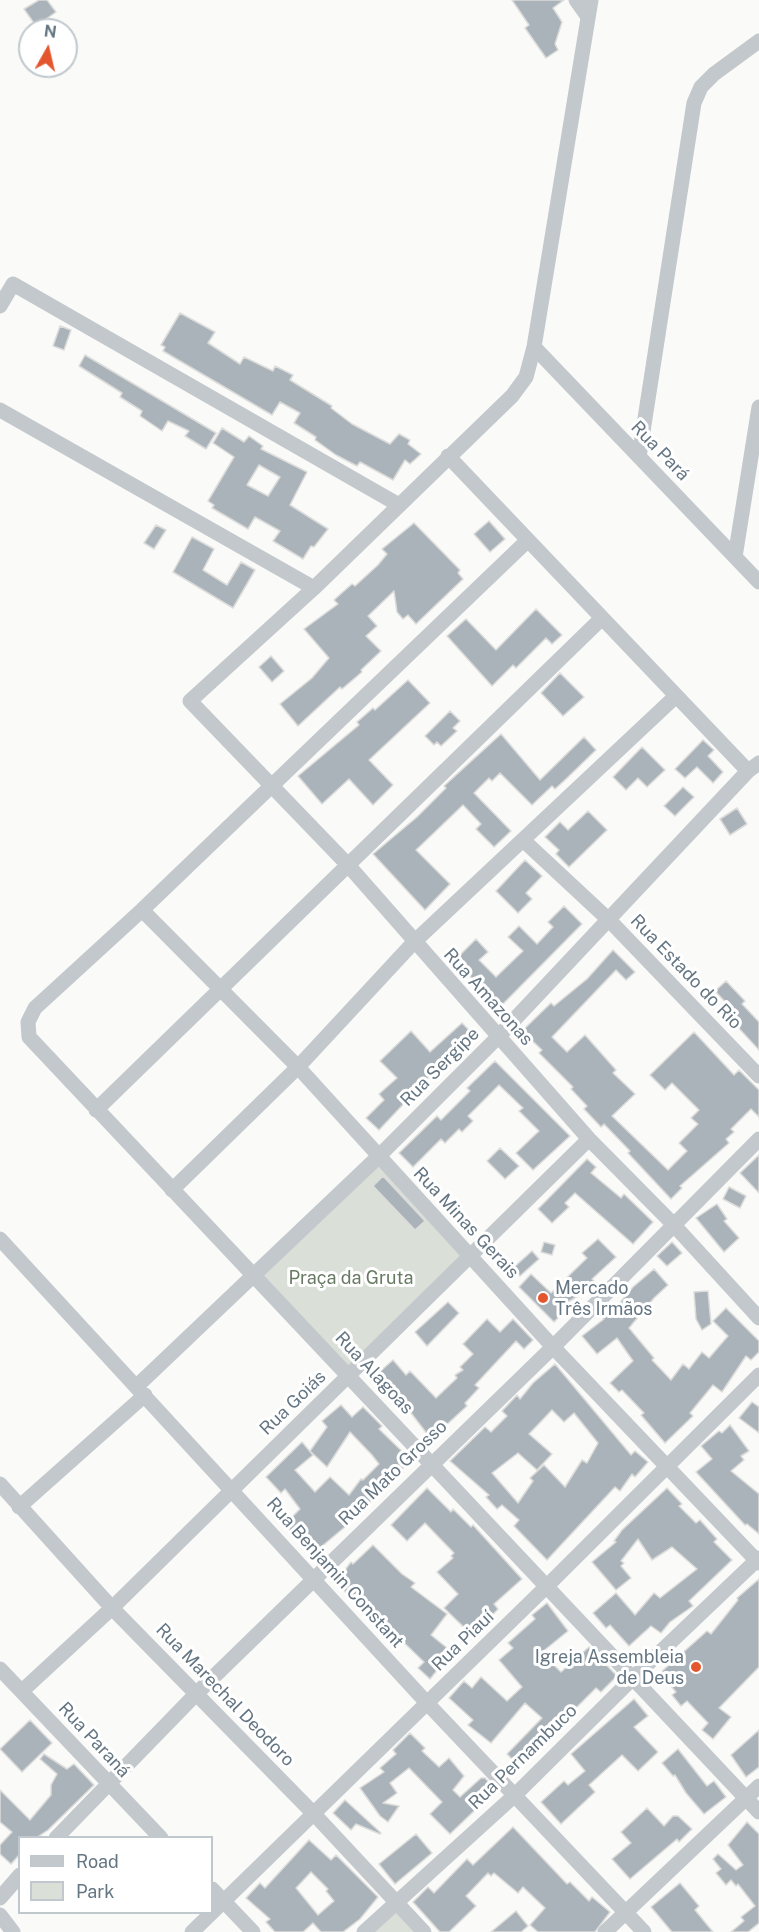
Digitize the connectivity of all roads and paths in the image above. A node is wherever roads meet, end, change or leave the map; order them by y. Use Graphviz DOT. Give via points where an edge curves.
graph roads {
  1 [pos="576,0"];
  2 [pos="591,0"];
  3 [pos="588,17"];
  4 [pos="759,41"];
  5 [pos="0,306"];
  6 [pos="534,347"];
  7 [pos="759,407"];
  8 [pos="0,410"];
  9 [pos="448,456"];
  10 [pos="639,457"];
  11 [pos="399,505"];
  12 [pos="527,541"];
  13 [pos="735,557"];
  14 [pos="759,582"];
  15 [pos="314,588"];
  16 [pos="601,619"];
  17 [pos="676,696"];
  18 [pos="754,767"];
  19 [pos="272,784"];
  20 [pos="523,840"];
  21 [pos="348,865"];
  22 [pos="142,910"];
  23 [pos="610,921"];
  24 [pos="414,942"];
  25 [pos="222,988"];
  26 [pos="498,1037"];
  27 [pos="298,1066"];
  28 [pos="759,1076"];
  29 [pos="96,1110"];
  30 [pos="589,1139"];
  31 [pos="759,1139"];
  32 [pos="378,1157"];
  33 [pos="172,1190"];
  34 [pos="672,1223"];
  35 [pos="0,1239"];
  36 [pos="471,1256"];
  37 [pos="254,1275"];
  38 [pos="759,1318"];
  39 [pos="553,1347"];
  40 [pos="350,1375"];
  41 [pos="759,1375"];
  42 [pos="141,1391"];
  43 [pos="432,1464"];
  44 [pos="667,1467"];
  45 [pos="0,1484"];
  46 [pos="232,1490"];
  47 [pos="20,1507"];
  48 [pos="758,1561"];
  49 [pos="313,1578"];
  50 [pos="547,1587"];
  51 [pos="112,1608"];
  52 [pos="0,1669"];
  53 [pos="634,1677"];
  54 [pos="22,1691"];
  55 [pos="197,1693"];
  56 [pos="427,1703"];
  57 [pos="108,1784"];
  58 [pos="759,1786"];
  59 [pos="515,1795"];
  60 [pos="747,1798"];
  61 [pos="759,1812"];
  62 [pos="314,1814"];
  63 [pos="58,1836"];
  64 [pos="159,1836"];
  65 [pos="18,1877"];
  66 [pos="213,1890"];
  67 [pos="1,1895"];
  68 [pos="224,1901"];
  69 [pos="396,1902"];
  70 [pos="213,1912"];
  71 [pos="626,1912"];
  72 [pos="211,1914"];
  73 [pos="0,1915"];
  74 [pos="13,1932"];
  75 [pos="192,1932"];
  76 [pos="253,1932"];
  77 [pos="364,1932"];
  78 [pos="424,1932"];
  79 [pos="605,1932"];
  80 [pos="644,1932"];
  1 -- 3 [label="street"];
  2 -- 3 [label="street"];
  3 -- 6 [label="street"];
  4 -- 10 [label="street" via="714,74 701,87 694,103"];
  5 -- 11 [label="street" via="13,284"];
  6 -- 9 [label="street" via="526,377 512,396"];
  6 -- 10 [label="street, Rua Pará"];
  7 -- 13 [label="street"];
  8 -- 15 [label="street"];
  9 -- 11 [label="street"];
  9 -- 12 [label="street"];
  10 -- 13 [label="street, Rua Pará"];
  11 -- 15 [label="street"];
  12 -- 16 [label="street"];
  12 -- 19 [label="street"];
  13 -- 14 [label="street, Rua Pará"];
  15 -- 19 [label="street, Rua Amazonas" via="190,700"];
  16 -- 17 [label="street"];
  16 -- 21 [label="street"];
  17 -- 18 [label="street"];
  17 -- 20 [label="street"];
  18 -- 23 [label="street, Rua Sergipe"];
  19 -- 21 [label="street, Rua Amazonas"];
  19 -- 22 [label="street"];
  20 -- 23 [label="street, Rua Estado do Rio"];
  20 -- 24 [label="street"];
  21 -- 24 [label="street, Rua Amazonas"];
  21 -- 25 [label="street"];
  22 -- 25 [label="street, Rua Minas Gerais"];
  22 -- 29 [label="street, Rua Alagoas" via="35,1008 28,1022 29,1037"];
  23 -- 26 [label="street, Rua Sergipe"];
  23 -- 28 [label="street, Rua Estado do Rio"];
  24 -- 26 [label="street, Rua Amazonas"];
  24 -- 27 [label="street"];
  25 -- 27 [label="street, Rua Minas Gerais"];
  25 -- 29 [label="street"];
  26 -- 30 [label="street, Rua Amazonas"];
  26 -- 32 [label="street, Rua Sergipe"];
  27 -- 32 [label="street, Rua Minas Gerais"];
  27 -- 33 [label="street"];
  29 -- 33 [label="street, Rua Alagoas"];
  30 -- 34 [label="street, Rua Amazonas"];
  30 -- 36 [label="street, Rua Goiás"];
  31 -- 34 [label="street, Rua Mato Grosso"];
  32 -- 36 [label="street, Rua Minas Gerais"];
  32 -- 37 [label="street, Rua Sergipe"];
  33 -- 37 [label="street, Rua Alagoas"];
  34 -- 38 [label="street, Rua Amazonas"];
  34 -- 39 [label="street, Rua Mato Grosso"];
  35 -- 42 [label="street, Rua Benjamin Constant"];
  36 -- 39 [label="street, Rua Minas Gerais"];
  36 -- 40 [label="street, Rua Goiás"];
  37 -- 40 [label="street, Rua Alagoas"];
  37 -- 42 [label="street, Rua Sergipe"];
  39 -- 43 [label="street, Rua Mato Grosso"];
  39 -- 44 [label="street, Rua Minas Gerais"];
  40 -- 43 [label="street, Rua Alagoas"];
  40 -- 46 [label="street, Rua Goiás"];
  41 -- 44 [label="street, Rua Piauí"];
  42 -- 46 [label="street, Rua Benjamin Constant"];
  42 -- 47 [label="street, Rua Sergipe"];
  43 -- 49 [label="street, Rua Mato Grosso"];
  43 -- 50 [label="street, Rua Alagoas"];
  44 -- 48 [label="street, Rua Minas Gerais"];
  44 -- 50 [label="street, Rua Piauí"];
  45 -- 47 [label="street, Rua Marechal Deodoro"];
  46 -- 49 [label="street, Rua Benjamin Constant"];
  46 -- 51 [label="street, Rua Goiás"];
  47 -- 51 [label="street, Rua Marechal Deodoro"];
  48 -- 53 [label="street, Rua Pernambuco"];
  49 -- 55 [label="street, Rua Mato Grosso"];
  49 -- 56 [label="street, Rua Benjamin Constant"];
  50 -- 53 [label="street, Rua Alagoas"];
  50 -- 56 [label="street, Rua Piauí"];
  51 -- 54 [label="street, Rua Goiás"];
  51 -- 55 [label="street, Rua Marechal Deodoro"];
  52 -- 54 [label="street, Rua Paraná"];
  53 -- 59 [label="street, Rua Pernambuco"];
  53 -- 60 [label="street, Rua Alagoas"];
  54 -- 57 [label="street, Rua Paraná"];
  55 -- 57 [label="street, Rua Mato Grosso"];
  55 -- 62 [label="street, Rua Marechal Deodoro"];
  56 -- 59 [label="street, Rua Benjamin Constant"];
  56 -- 62 [label="street, Rua Piauí"];
  57 -- 63 [label="street, Rua Mato Grosso"];
  57 -- 64 [label="street, Rua Paraná"];
  58 -- 60 [label="street"];
  59 -- 69 [label="street, Rua Pernambuco"];
  59 -- 71 [label="street, Rua Benjamin Constant"];
  60 -- 61 [label="street, Rua Alagoas"];
  60 -- 71 [label="street"];
  62 -- 68 [label="street, Rua Piauí"];
  62 -- 69 [label="street, Rua Marechal Deodoro"];
  65 -- 67 [label="street"];
  66 -- 68 [label="street"];
  68 -- 70 [label="street, Rua Piauí"];
  68 -- 76 [label="street"];
  69 -- 77 [label="street, Rua Pernambuco"];
  69 -- 78 [label="street, Rua Marechal Deodoro"];
  71 -- 79 [label="street"];
  71 -- 80 [label="street, Rua Benjamin Constant"];
  72 -- 75 [label="street, Rua Piauí"];
  73 -- 74 [label="street"];
}
